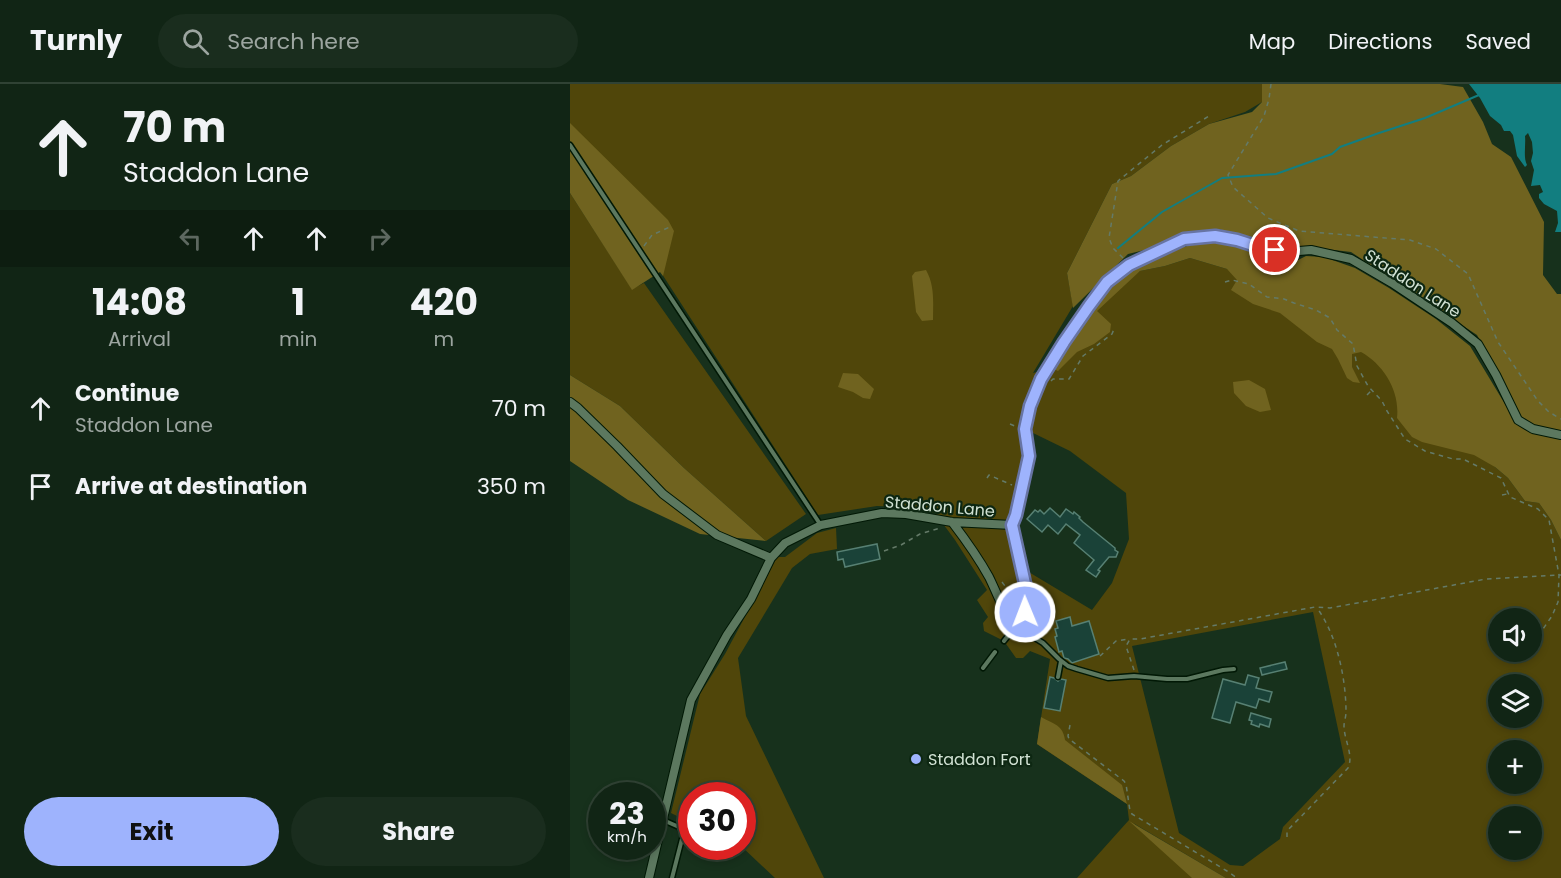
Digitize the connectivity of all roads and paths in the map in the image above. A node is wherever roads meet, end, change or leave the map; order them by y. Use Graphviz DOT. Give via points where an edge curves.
graph roads {
  1 [pos="1271,84"];
  2 [pos="1209,116"];
  3 [pos="570,145"];
  4 [pos="672,226"];
  5 [pos="1286,226"];
  6 [pos="640,251"];
  7 [pos="1294,251"];
  8 [pos="1131,264"];
  9 [pos="1225,282"];
  10 [pos="1114,329"];
  11 [pos="1048,382"];
  12 [pos="1372,390"];
  13 [pos="1367,395"];
  14 [pos="570,402"];
  15 [pos="1561,419"];
  16 [pos="1561,435"];
  17 [pos="987,478"];
  18 [pos="1022,489"];
  19 [pos="1508,494"];
  20 [pos="1502,495"];
  21 [pos="949,521"];
  22 [pos="821,525"];
  23 [pos="1012,525"];
  24 [pos="884,551"];
  25 [pos="771,558"];
  26 [pos="1560,575"];
  27 [pos="1316,607"];
  28 [pos="1019,626"];
  29 [pos="1542,630"];
  30 [pos="1130,639"];
  31 [pos="1004,641"];
  32 [pos="995,652"];
  33 [pos="1100,656"];
  34 [pos="1061,661"];
  35 [pos="983,669"];
  36 [pos="1234,669"];
  37 [pos="1128,676"];
  38 [pos="1058,677"];
  39 [pos="1070,725"];
  40 [pos="1349,765"];
  41 [pos="1356,765"];
  42 [pos="666,803"];
  43 [pos="666,822"];
  44 [pos="1287,837"];
  45 [pos="653,860"];
  46 [pos="649,878"];
  47 [pos="672,878"];
  48 [pos="1237,878"];
  1 -- 5 [label="path" via="1264,116 1228,175 1233,187 1268,218"];
  2 -- 8 [label="path" via="1162,145 1119,181 1109,238 1113,248"];
  3 -- 6 [label="lane"];
  4 -- 6 [label="path" via="652,235"];
  5 -- 7 [label="path"];
  5 -- 15 [label="path" via="1299,231 1410,240 1436,249 1468,274 1498,342 1538,401"];
  6 -- 22 [label="lane"];
  7 -- 8 [label="street, Staddon Lane" via="1262,248 1215,236 1184,239"];
  7 -- 16 [label="street, Staddon Lane" via="1311,250 1351,259 1452,323 1478,344 1518,420 1533,429"];
  8 -- 18 [label="street, Staddon Lane" via="1107,282 1041,379 1025,429 1029,456"];
  9 -- 12 [label="path" via="1249,284 1267,297 1284,299 1329,318 1353,344 1357,366"];
  10 -- 11 [label="path" via="1083,356 1069,380"];
  12 -- 13 [label="path"];
  12 -- 19 [label="path" via="1405,439 1425,451 1462,459 1501,478"];
  14 -- 25 [label="street" via="663,494 717,535"];
  17 -- 18 [label="path" via="989,475"];
  18 -- 23 [label="street, Staddon Lane"];
  19 -- 20 [label="path"];
  19 -- 26 [label="path" via="1538,508 1550,520"];
  21 -- 22 [label="street, Staddon Lane" via="882,513"];
  21 -- 23 [label="street, Staddon Lane"];
  21 -- 24 [label="path" via="940,529"];
  21 -- 28 [label="street" via="971,546 1009,618"];
  22 -- 25 [label="street, Staddon Lane" via="785,543"];
  23 -- 28 [label="street" via="1026,588"];
  25 -- 42 [label="street, Staddon Lane" via="691,700"];
  26 -- 27 [label="path" via="1486,579 1330,608"];
  26 -- 29 [label="path" via="1558,602"];
  27 -- 30 [label="path"];
  27 -- 40 [label="path" via="1332,637 1344,679"];
  28 -- 31 [label="lane"];
  28 -- 34 [label="lane"];
  30 -- 33 [label="path" via="1116,641"];
  30 -- 37 [label="path" via="1126,646 1134,671"];
  32 -- 35 [label="lane"];
  34 -- 37 [label="lane" via="1107,678"];
  34 -- 38 [label="lane"];
  36 -- 37 [label="lane" via="1187,679"];
  39 -- 48 [label="path" via="1069,739 1124,781 1132,814"];
  40 -- 41 [label="path"];
  40 -- 44 [label="path" via="1287,831"];
  43 -- 47 [label="lane" via="679,827 682,835"];
  45 -- 46 [label="street, Staddon Lane"];
}
